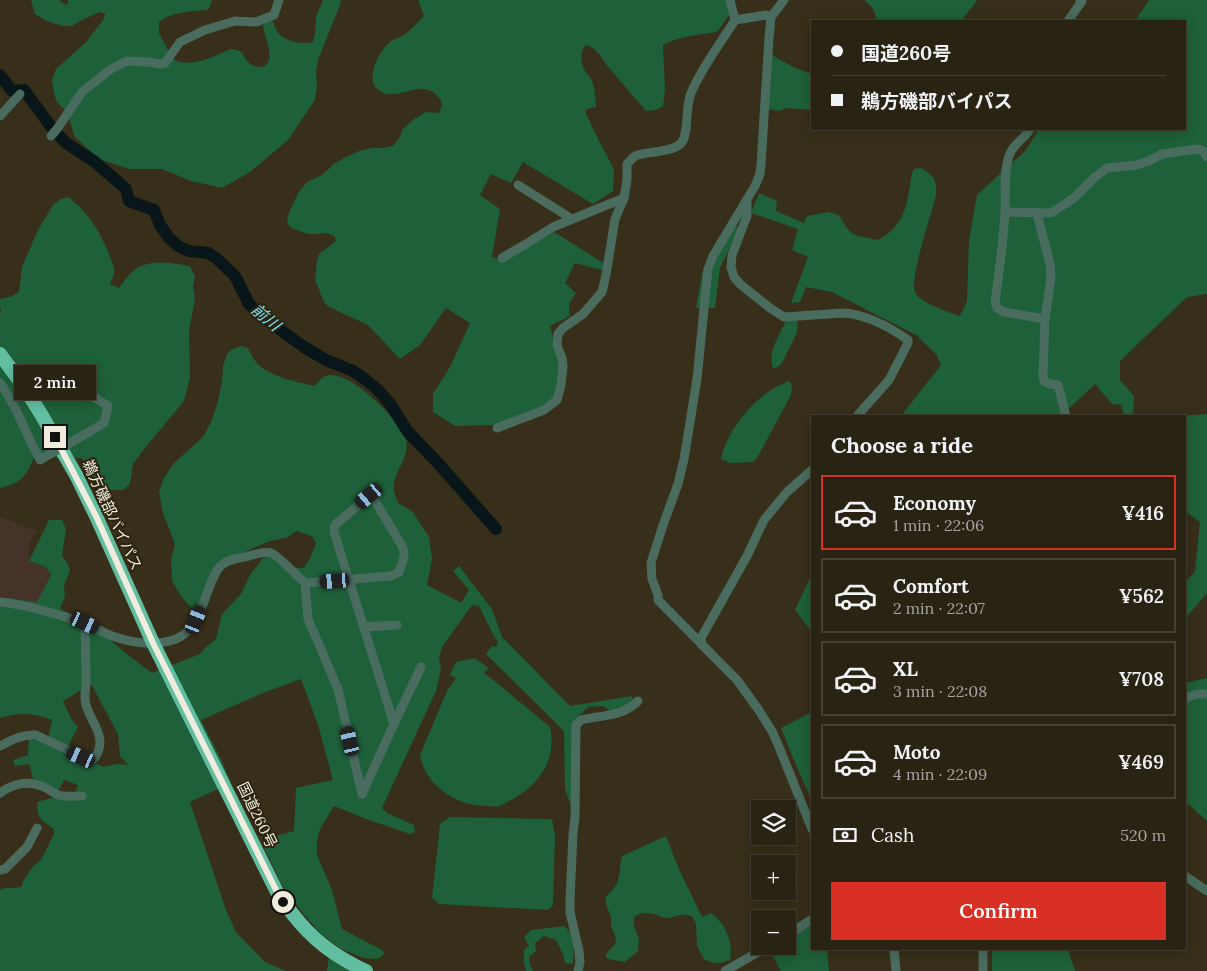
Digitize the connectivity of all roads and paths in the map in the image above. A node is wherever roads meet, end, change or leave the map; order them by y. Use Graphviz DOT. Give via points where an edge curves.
graph roads {
  1 [pos="279,0"];
  2 [pos="730,0"];
  3 [pos="784,0"];
  4 [pos="1080,0"];
  5 [pos="771,17"];
  6 [pos="735,20"];
  7 [pos="1069,20"];
  8 [pos="20,94"];
  9 [pos="0,116"];
  10 [pos="1030,130"];
  11 [pos="54,133"];
  12 [pos="1207,158"];
  13 [pos="518,184"];
  14 [pos="624,198"];
  15 [pos="747,200"];
  16 [pos="1005,212"];
  17 [pos="1037,214"];
  18 [pos="572,219"];
  19 [pos="502,258"];
  20 [pos="1045,319"];
  21 [pos="0,354"];
  22 [pos="0,383"];
  23 [pos="83,390"];
  24 [pos="858,415"];
  25 [pos="1066,415"];
  26 [pos="497,428"];
  27 [pos="811,471"];
  28 [pos="350,580"];
  29 [pos="305,583"];
  30 [pos="0,602"];
  31 [pos="85,623"];
  32 [pos="397,625"];
  33 [pos="364,627"];
  34 [pos="153,643"];
  35 [pos="702,645"];
  36 [pos="421,667"];
  37 [pos="1207,694"];
  38 [pos="1186,698"];
  39 [pos="638,701"];
  40 [pos="394,724"];
  41 [pos="0,746"];
  42 [pos="0,794"];
  43 [pos="82,796"];
  44 [pos="811,827"];
  45 [pos="37,828"];
  46 [pos="0,870"];
  47 [pos="1186,877"];
  48 [pos="1207,890"];
  49 [pos="811,920"];
  50 [pos="796,930"];
  51 [pos="894,950"];
  52 [pos="983,950"];
  53 [pos="753,955"];
  54 [pos="366,971"];
  55 [pos="578,971"];
  56 [pos="725,971"];
  57 [pos="896,971"];
  58 [pos="983,971"];
  1 -- 11 [label="street" via="274,15 256,22 235,21 218,25 185,39 165,63 127,61 112,69 82,92"];
  2 -- 6 [label="street"];
  3 -- 5 [label="street"];
  4 -- 7 [label="street"];
  5 -- 6 [label="street"];
  5 -- 15 [label="street" via="760,174"];
  6 -- 14 [label="street" via="690,95 682,142 676,147 634,156 627,164"];
  8 -- 9 [label="street"];
  10 -- 16 [label="street" via="1014,147 1007,162"];
  12 -- 17 [label="street" via="1198,149 1107,168 1060,209"];
  13 -- 18 [label="street"];
  14 -- 18 [label="street"];
  14 -- 26 [label="street" via="615,219 602,292 583,314 558,334 562,366 556,400 544,410"];
  15 -- 24 [label="street" via="747,216 732,255 731,267 740,284 784,317 851,313 868,318 908,340 889,380"];
  15 -- 35 [label="street" via="708,269 697,379 684,459 652,563 652,579 658,600"];
  16 -- 17 [label="street"];
  16 -- 20 [label="street" via="995,302 1004,312"];
  17 -- 20 [label="street" via="1050,264"];
  18 -- 19 [label="street"];
  20 -- 25 [label="street" via="1044,381 1058,385"];
  21 -- 34 [label="highway, 鵜方磯部バイパス" via="41,414 76,475"];
  22 -- 23 [label="street, bridge" via="40,460 104,423 108,406"];
  27 -- 35 [label="street" via="787,492 764,520 701,638"];
  28 -- 28 [label="street" via="391,576 398,572 404,557 402,546 372,496 334,528"];
  28 -- 29 [label="street"];
  28 -- 33 [label="street"];
  29 -- 34 [label="street" via="275,554 262,553 230,560 216,572 196,620 187,633"];
  29 -- 40 [label="street" via="308,620 338,688 362,794"];
  30 -- 31 [label="street" via="49,611"];
  31 -- 34 [label="street" via="112,636"];
  31 -- 41 [label="street" via="85,697 100,740 96,756 91,761 29,734"];
  32 -- 33 [label="street"];
  33 -- 40 [label="street"];
  34 -- 54 [label="highway, 国道260号" via="281,899 310,935 331,952"];
  35 -- 44 [label="street" via="737,680 772,731"];
  36 -- 40 [label="street"];
  37 -- 38 [label="street"];
  39 -- 55 [label="street" via="622,713 581,720 576,725 570,912 580,962"];
  42 -- 43 [label="street" via="9,787 27,783 46,787 59,795"];
  45 -- 46 [label="street" via="27,847"];
  47 -- 48 [label="street"];
  49 -- 50 [label="street"];
  51 -- 57 [label="street"];
  52 -- 58 [label="street"];
  53 -- 56 [label="street"];
}
